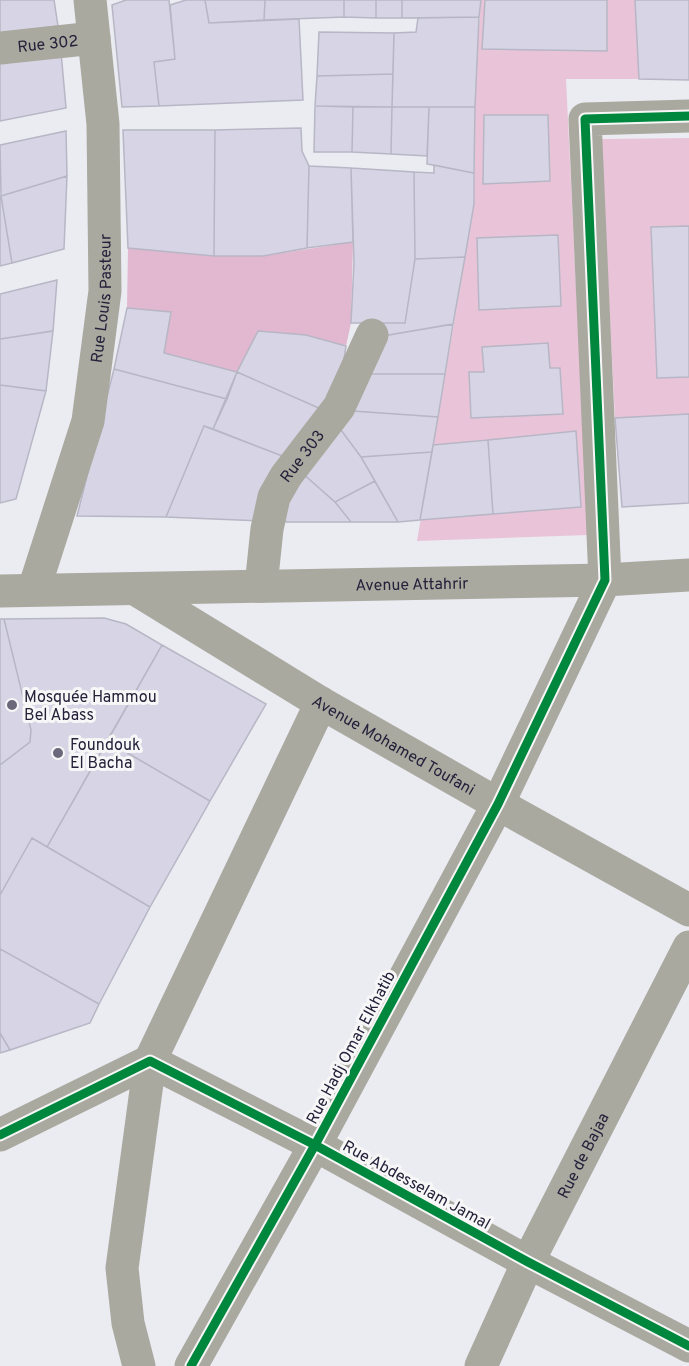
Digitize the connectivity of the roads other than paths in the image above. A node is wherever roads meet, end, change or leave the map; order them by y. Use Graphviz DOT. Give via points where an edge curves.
graph roads {
  1 [pos="90,0"];
  2 [pos="94,38"];
  3 [pos="0,48"];
  4 [pos="689,116"];
  5 [pos="372,336"];
  6 [pos="689,574"];
  7 [pos="605,579"];
  8 [pos="261,586"];
  9 [pos="34,589"];
  10 [pos="135,589"];
  11 [pos="0,591"];
  12 [pos="321,703"];
  13 [pos="498,804"];
  14 [pos="689,910"];
  15 [pos="689,947"];
  16 [pos="150,1061"];
  17 [pos="0,1135"];
  18 [pos="315,1145"];
  19 [pos="528,1262"];
  20 [pos="689,1346"];
  21 [pos="139,1366"];
  22 [pos="191,1366"];
  23 [pos="481,1366"];
  1 -- 2 [label="street, Rue Louis Pasteur"];
  2 -- 3 [label="street, Rue 302"];
  2 -- 9 [label="street, Rue Louis Pasteur" via="104,134 105,291 87,421"];
  4 -- 7 [label="street" via="585,119"];
  5 -- 8 [label="street, Rue 303" via="339,407 274,497"];
  6 -- 7 [label="street, Avenue Attahrir"];
  7 -- 8 [label="street, Avenue Attahrir"];
  7 -- 13 [label="street, Rue Hadj Omar Elkhatib"];
  8 -- 10 [label="street, Avenue Attahrir"];
  9 -- 10 [label="street, Avenue Attahrir"];
  9 -- 11 [label="street, Avenue Attahrir"];
  10 -- 12 [label="street, Avenue Mohamed Toufani"];
  12 -- 13 [label="street, Avenue Mohamed Toufani"];
  12 -- 16 [label="street"];
  13 -- 14 [label="street, Avenue Mohamed Toufani"];
  13 -- 18 [label="street, Rue Hadj Omar Elkhatib"];
  15 -- 19 [label="street, Rue de Bajaa"];
  16 -- 17 [label="street"];
  16 -- 18 [label="street, Rue Abdesselam Jamal"];
  16 -- 21 [label="street" via="122,1268 128,1323"];
  18 -- 19 [label="street, Rue Abdesselam Jamal"];
  18 -- 22 [label="street, Rue Hadj Omar Elkhatib"];
  19 -- 20 [label="street, Rue Abdesselam Jamal"];
  19 -- 23 [label="street, Rue de Bajaa"];
}
